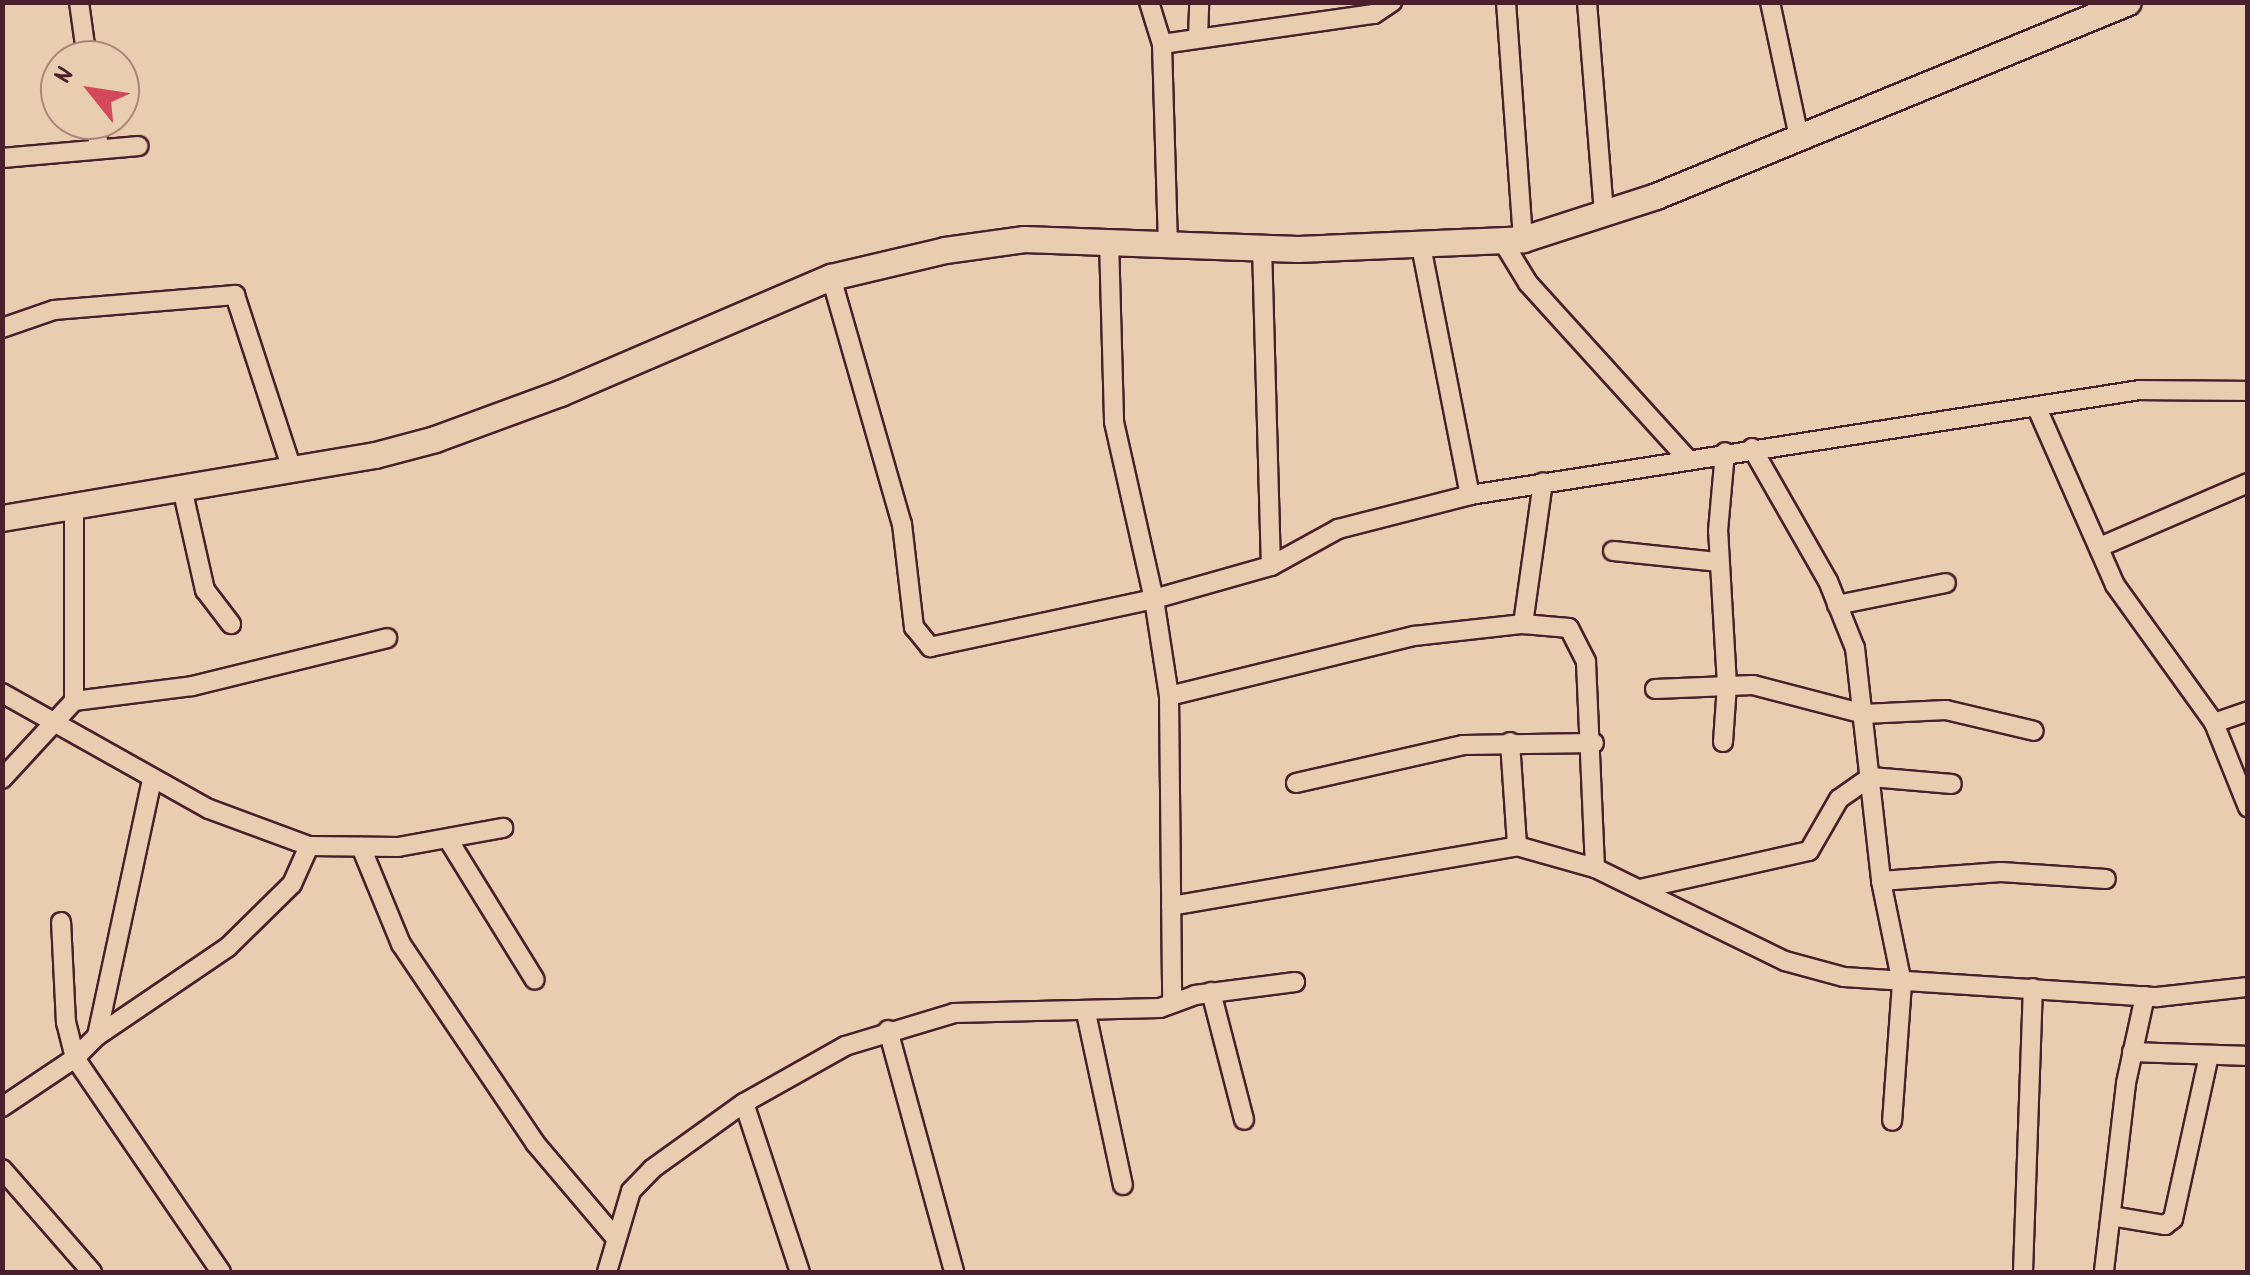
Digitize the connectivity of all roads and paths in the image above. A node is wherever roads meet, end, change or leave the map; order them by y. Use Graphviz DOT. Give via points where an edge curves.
graph roads {
  1 [pos="79,2"];
  2 [pos="1149,2"];
  3 [pos="1199,2"];
  4 [pos="1392,2"];
  5 [pos="1506,2"];
  6 [pos="1587,2"];
  7 [pos="1770,2"];
  8 [pos="2128,2"];
  9 [pos="1198,38"];
  10 [pos="84,40"];
  11 [pos="1162,44"];
  12 [pos="1799,137"];
  13 [pos="98,140"];
  14 [pos="138,146"];
  15 [pos="100,149"];
  16 [pos="2,158"];
  17 [pos="1604,212"];
  18 [pos="1108,240"];
  19 [pos="1513,240"];
  20 [pos="1168,241"];
  21 [pos="1262,246"];
  22 [pos="1421,246"];
  23 [pos="831,278"];
  24 [pos="2,328"];
  25 [pos="2248,392"];
  26 [pos="2036,408"];
  27 [pos="1752,448"];
  28 [pos="1725,452"];
  29 [pos="1686,457"];
  30 [pos="292,469"];
  31 [pos="1542,482"];
  32 [pos="2248,483"];
  33 [pos="182,488"];
  34 [pos="1470,495"];
  35 [pos="74,507"];
  36 [pos="2,518"];
  37 [pos="2102,546"];
  38 [pos="1613,551"];
  39 [pos="1718,562"];
  40 [pos="1271,566"];
  41 [pos="1946,582"];
  42 [pos="1154,598"];
  43 [pos="1838,604"];
  44 [pos="230,624"];
  45 [pos="1523,624"];
  46 [pos="387,638"];
  47 [pos="1727,685"];
  48 [pos="1655,689"];
  49 [pos="2,693"];
  50 [pos="1169,696"];
  51 [pos="74,701"];
  52 [pos="2248,712"];
  53 [pos="1864,714"];
  54 [pos="2214,722"];
  55 [pos="58,724"];
  56 [pos="2034,731"];
  57 [pos="1510,742"];
  58 [pos="1723,742"];
  59 [pos="1594,743"];
  60 [pos="1871,777"];
  61 [pos="2,779"];
  62 [pos="152,780"];
  63 [pos="1296,783"];
  64 [pos="1952,784"];
  65 [pos="2248,807"];
  66 [pos="503,828"];
  67 [pos="450,841"];
  68 [pos="309,846"];
  69 [pos="1517,846"];
  70 [pos="361,847"];
  71 [pos="1595,868"];
  72 [pos="2106,879"];
  73 [pos="1882,880"];
  74 [pos="1640,889"];
  75 [pos="1172,906"];
  76 [pos="62,922"];
  77 [pos="535,980"];
  78 [pos="1295,982"];
  79 [pos="1902,983"];
  80 [pos="2246,984"];
  81 [pos="2033,988"];
  82 [pos="1211,992"];
  83 [pos="2145,996"];
  84 [pos="1172,1003"];
  85 [pos="1086,1013"];
  86 [pos="888,1030"];
  87 [pos="97,1036"];
  88 [pos="2132,1052"];
  89 [pos="2208,1055"];
  90 [pos="2248,1056"];
  91 [pos="75,1058"];
  92 [pos="744,1102"];
  93 [pos="2,1107"];
  94 [pos="1244,1120"];
  95 [pos="1892,1121"];
  96 [pos="2,1169"];
  97 [pos="1124,1185"];
  98 [pos="2112,1216"];
  99 [pos="614,1236"];
  100 [pos="92,1272"];
  101 [pos="222,1272"];
  102 [pos="607,1272"];
  103 [pos="800,1272"];
  104 [pos="954,1272"];
  105 [pos="2024,1272"];
  106 [pos="2104,1272"];
  1 -- 10 [label="street"];
  2 -- 11 [label="street"];
  3 -- 9 [label="street"];
  4 -- 9 [label="street" via="1374,14"];
  5 -- 19 [label="street"];
  6 -- 17 [label="street"];
  7 -- 12 [label="street"];
  8 -- 12 [label="main road"];
  9 -- 11 [label="street"];
  11 -- 20 [label="street"];
  12 -- 17 [label="main road"];
  13 -- 15 [label="street"];
  14 -- 15 [label="street"];
  15 -- 16 [label="street"];
  17 -- 19 [label="main road"];
  18 -- 20 [label="main road"];
  18 -- 23 [label="main road" via="1024,239"];
  18 -- 42 [label="street" via="1114,422"];
  19 -- 22 [label="main road"];
  19 -- 29 [label="street" via="1528,283"];
  20 -- 21 [label="main road"];
  21 -- 22 [label="main road"];
  21 -- 40 [label="street"];
  22 -- 34 [label="street"];
  23 -- 30 [label="main road" via="476,427"];
  23 -- 42 [label="street" via="902,524 919,639 930,647"];
  24 -- 30 [label="street" via="54,310 235,295"];
  25 -- 26 [label="street" via="2168,387"];
  26 -- 27 [label="street"];
  26 -- 37 [label="street"];
  27 -- 28 [label="street"];
  27 -- 43 [label="street"];
  28 -- 29 [label="street"];
  28 -- 39 [label="street"];
  29 -- 31 [label="street"];
  30 -- 33 [label="main road"];
  31 -- 34 [label="street"];
  31 -- 45 [label="street"];
  32 -- 37 [label="street"];
  33 -- 35 [label="main road"];
  33 -- 44 [label="street" via="205,590"];
  34 -- 40 [label="street" via="1338,529"];
  35 -- 36 [label="main road"];
  35 -- 51 [label="street"];
  37 -- 54 [label="street" via="2129,607"];
  38 -- 39 [label="street"];
  39 -- 47 [label="street"];
  40 -- 42 [label="street"];
  41 -- 43 [label="street"];
  42 -- 50 [label="street"];
  43 -- 53 [label="street" via="1855,648"];
  45 -- 50 [label="street" via="1372,644"];
  45 -- 59 [label="street" via="1570,628 1579,642"];
  46 -- 51 [label="street" via="192,686"];
  47 -- 48 [label="street"];
  47 -- 53 [label="street"];
  47 -- 58 [label="street"];
  49 -- 55 [label="street"];
  50 -- 75 [label="street"];
  51 -- 55 [label="street"];
  52 -- 54 [label="street"];
  53 -- 56 [label="street" via="1946,710"];
  53 -- 60 [label="street"];
  54 -- 65 [label="street"];
  55 -- 61 [label="street"];
  55 -- 62 [label="street"];
  57 -- 59 [label="street"];
  57 -- 63 [label="street" via="1358,764"];
  57 -- 69 [label="street"];
  59 -- 71 [label="street"];
  60 -- 64 [label="street"];
  60 -- 73 [label="street"];
  60 -- 74 [label="street" via="1840,799 1809,851"];
  62 -- 68 [label="street"];
  62 -- 87 [label="street"];
  66 -- 67 [label="street"];
  67 -- 70 [label="street"];
  67 -- 77 [label="street"];
  68 -- 70 [label="street"];
  68 -- 87 [label="street" via="292,884 228,947"];
  69 -- 71 [label="street"];
  69 -- 75 [label="street"];
  70 -- 99 [label="street" via="401,944 535,1143"];
  71 -- 74 [label="street"];
  72 -- 73 [label="street" via="2001,872"];
  73 -- 79 [label="street"];
  74 -- 79 [label="street" via="1785,960"];
  75 -- 84 [label="street"];
  76 -- 91 [label="street" via="66,1023"];
  78 -- 82 [label="street"];
  79 -- 81 [label="street"];
  79 -- 95 [label="street"];
  80 -- 83 [label="street"];
  81 -- 83 [label="street"];
  81 -- 105 [label="street"];
  82 -- 84 [label="street"];
  82 -- 94 [label="street"];
  83 -- 88 [label="street"];
  84 -- 85 [label="street"];
  85 -- 86 [label="street" via="954,1013"];
  85 -- 97 [label="street"];
  86 -- 92 [label="street"];
  86 -- 104 [label="street"];
  87 -- 91 [label="street"];
  88 -- 89 [label="street"];
  88 -- 98 [label="street"];
  89 -- 90 [label="street"];
  89 -- 98 [label="street" via="2173,1219 2165,1225"];
  91 -- 93 [label="street"];
  91 -- 101 [label="street"];
  92 -- 99 [label="street" via="630,1191"];
  92 -- 103 [label="street"];
  96 -- 100 [label="street"];
  98 -- 106 [label="street"];
  99 -- 102 [label="street"];
}
